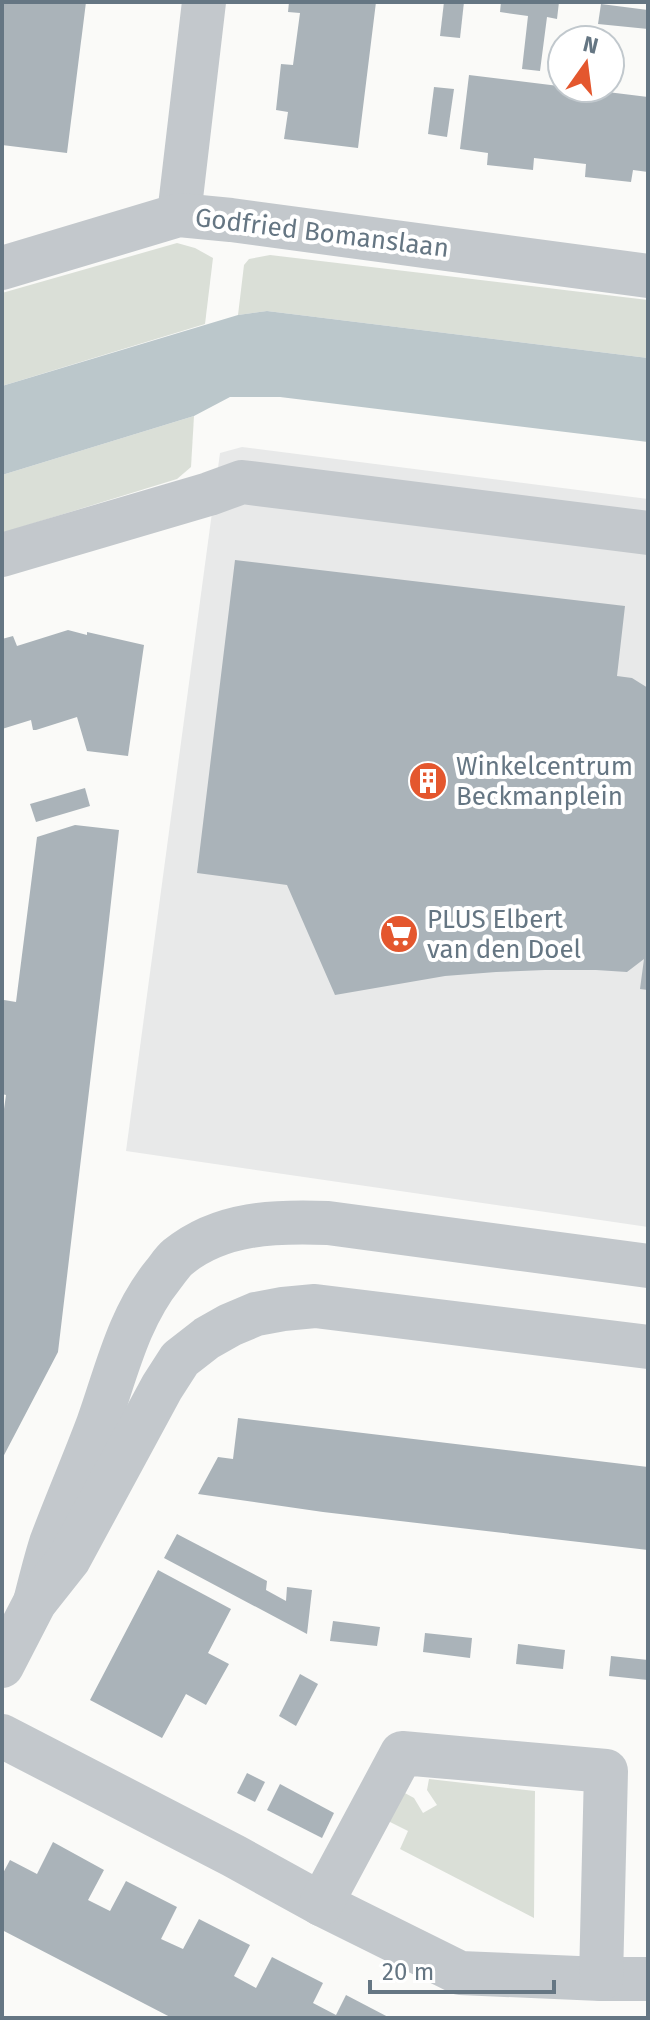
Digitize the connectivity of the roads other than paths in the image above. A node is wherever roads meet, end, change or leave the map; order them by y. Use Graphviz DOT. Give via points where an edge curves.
graph roads {
  1 [pos="204,2"];
  2 [pos="179,215"];
  3 [pos="2,268"];
  4 [pos="648,276"];
  5 [pos="648,533"];
  6 [pos="2,555"];
  7 [pos="648,1266"];
  8 [pos="648,1347"];
  9 [pos="35,1602"];
  10 [pos="5,1653"];
  11 [pos="2,1736"];
  12 [pos="321,1904"];
  13 [pos="601,1979"];
  14 [pos="648,1979"];
  1 -- 2 [label="street"];
  2 -- 3 [label="street, Godfried Bomanslaan"];
  2 -- 4 [label="street, Godfried Bomanslaan"];
  5 -- 6 [label="street" via="242,482"];
  7 -- 9 [label="street" via="328,1223 235,1227 211,1236 178,1257 152,1288 131,1328 50,1546"];
  8 -- 9 [label="street" via="315,1306 256,1314 207,1338 180,1359 69,1559"];
  9 -- 10 [label="street"];
  11 -- 12 [label="street"];
  12 -- 13 [label="street" via="460,1973"];
  12 -- 13 [label="street" via="402,1753 606,1771"];
  13 -- 14 [label="street"];
}
